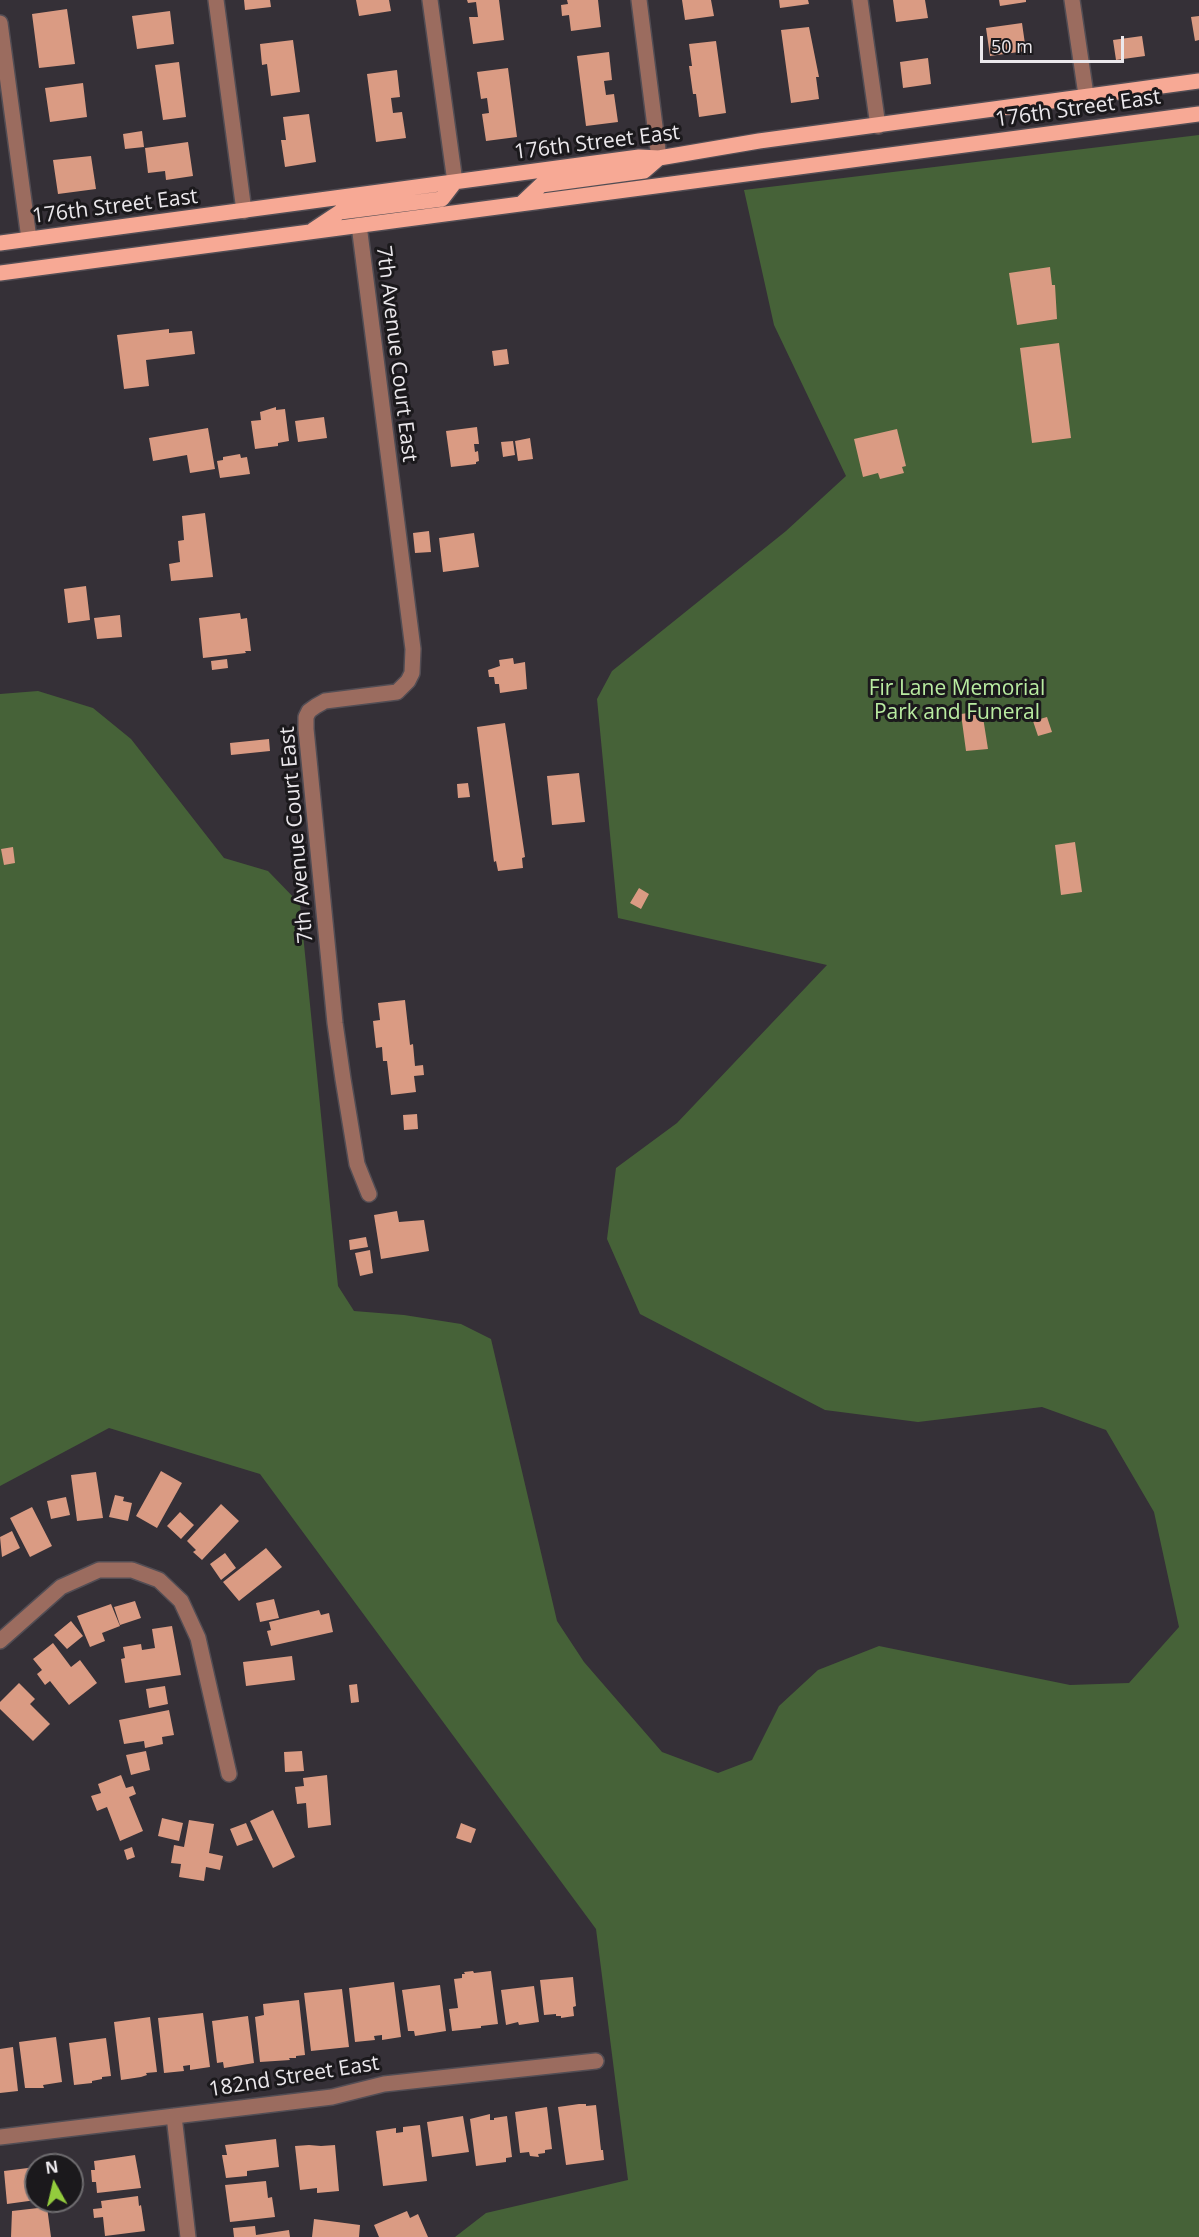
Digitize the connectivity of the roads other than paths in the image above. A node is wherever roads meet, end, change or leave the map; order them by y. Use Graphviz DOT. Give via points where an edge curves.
graph roads {
  1 [pos="216,0"];
  2 [pos="430,0"];
  3 [pos="639,0"];
  4 [pos="860,0"];
  5 [pos="1072,0"];
  6 [pos="0,23"];
  7 [pos="1199,81"];
  8 [pos="1086,95"];
  9 [pos="1199,114"];
  10 [pos="878,126"];
  11 [pos="659,158"];
  12 [pos="455,183"];
  13 [pos="521,204"];
  14 [pos="244,211"];
  15 [pos="359,225"];
  16 [pos="311,231"];
  17 [pos="29,240"];
  18 [pos="0,243"];
  19 [pos="0,273"];
  20 [pos="369,1194"];
  21 [pos="0,1641"];
  22 [pos="229,1774"];
  23 [pos="596,2061"];
  24 [pos="174,2116"];
  25 [pos="0,2137"];
  26 [pos="188,2237"];
  1 -- 14 [label="street"];
  2 -- 12 [label="street"];
  3 -- 11 [label="street"];
  4 -- 10 [label="street"];
  5 -- 8 [label="street"];
  6 -- 17 [label="street"];
  7 -- 8 [label="main road, 176th Street East"];
  8 -- 10 [label="main road, 176th Street East"];
  9 -- 13 [label="main road, 176th Street East"];
  10 -- 11 [label="main road, 176th Street East"];
  11 -- 12 [label="main road, 176th Street East" via="639,157"];
  11 -- 13 [label="main road" via="644,171 541,185"];
  12 -- 14 [label="main road, 176th Street East"];
  12 -- 16 [label="main road" via="442,199 340,212"];
  13 -- 15 [label="main road, 176th Street East"];
  14 -- 17 [label="main road, 176th Street East"];
  15 -- 16 [label="main road, 176th Street East"];
  15 -- 20 [label="street, 7th Avenue Court East" via="413,649 412,673 397,692 325,701 306,717 335,1023 357,1164"];
  16 -- 19 [label="main road, 176th Street East"];
  17 -- 18 [label="main road, 176th Street East"];
  21 -- 22 [label="street" via="61,1587 99,1570 132,1570 159,1580 181,1601 198,1638"];
  23 -- 24 [label="street, 182nd Street East" via="384,2084 332,2097"];
  24 -- 25 [label="street, 182nd Street East"];
  24 -- 26 [label="street"];
}
